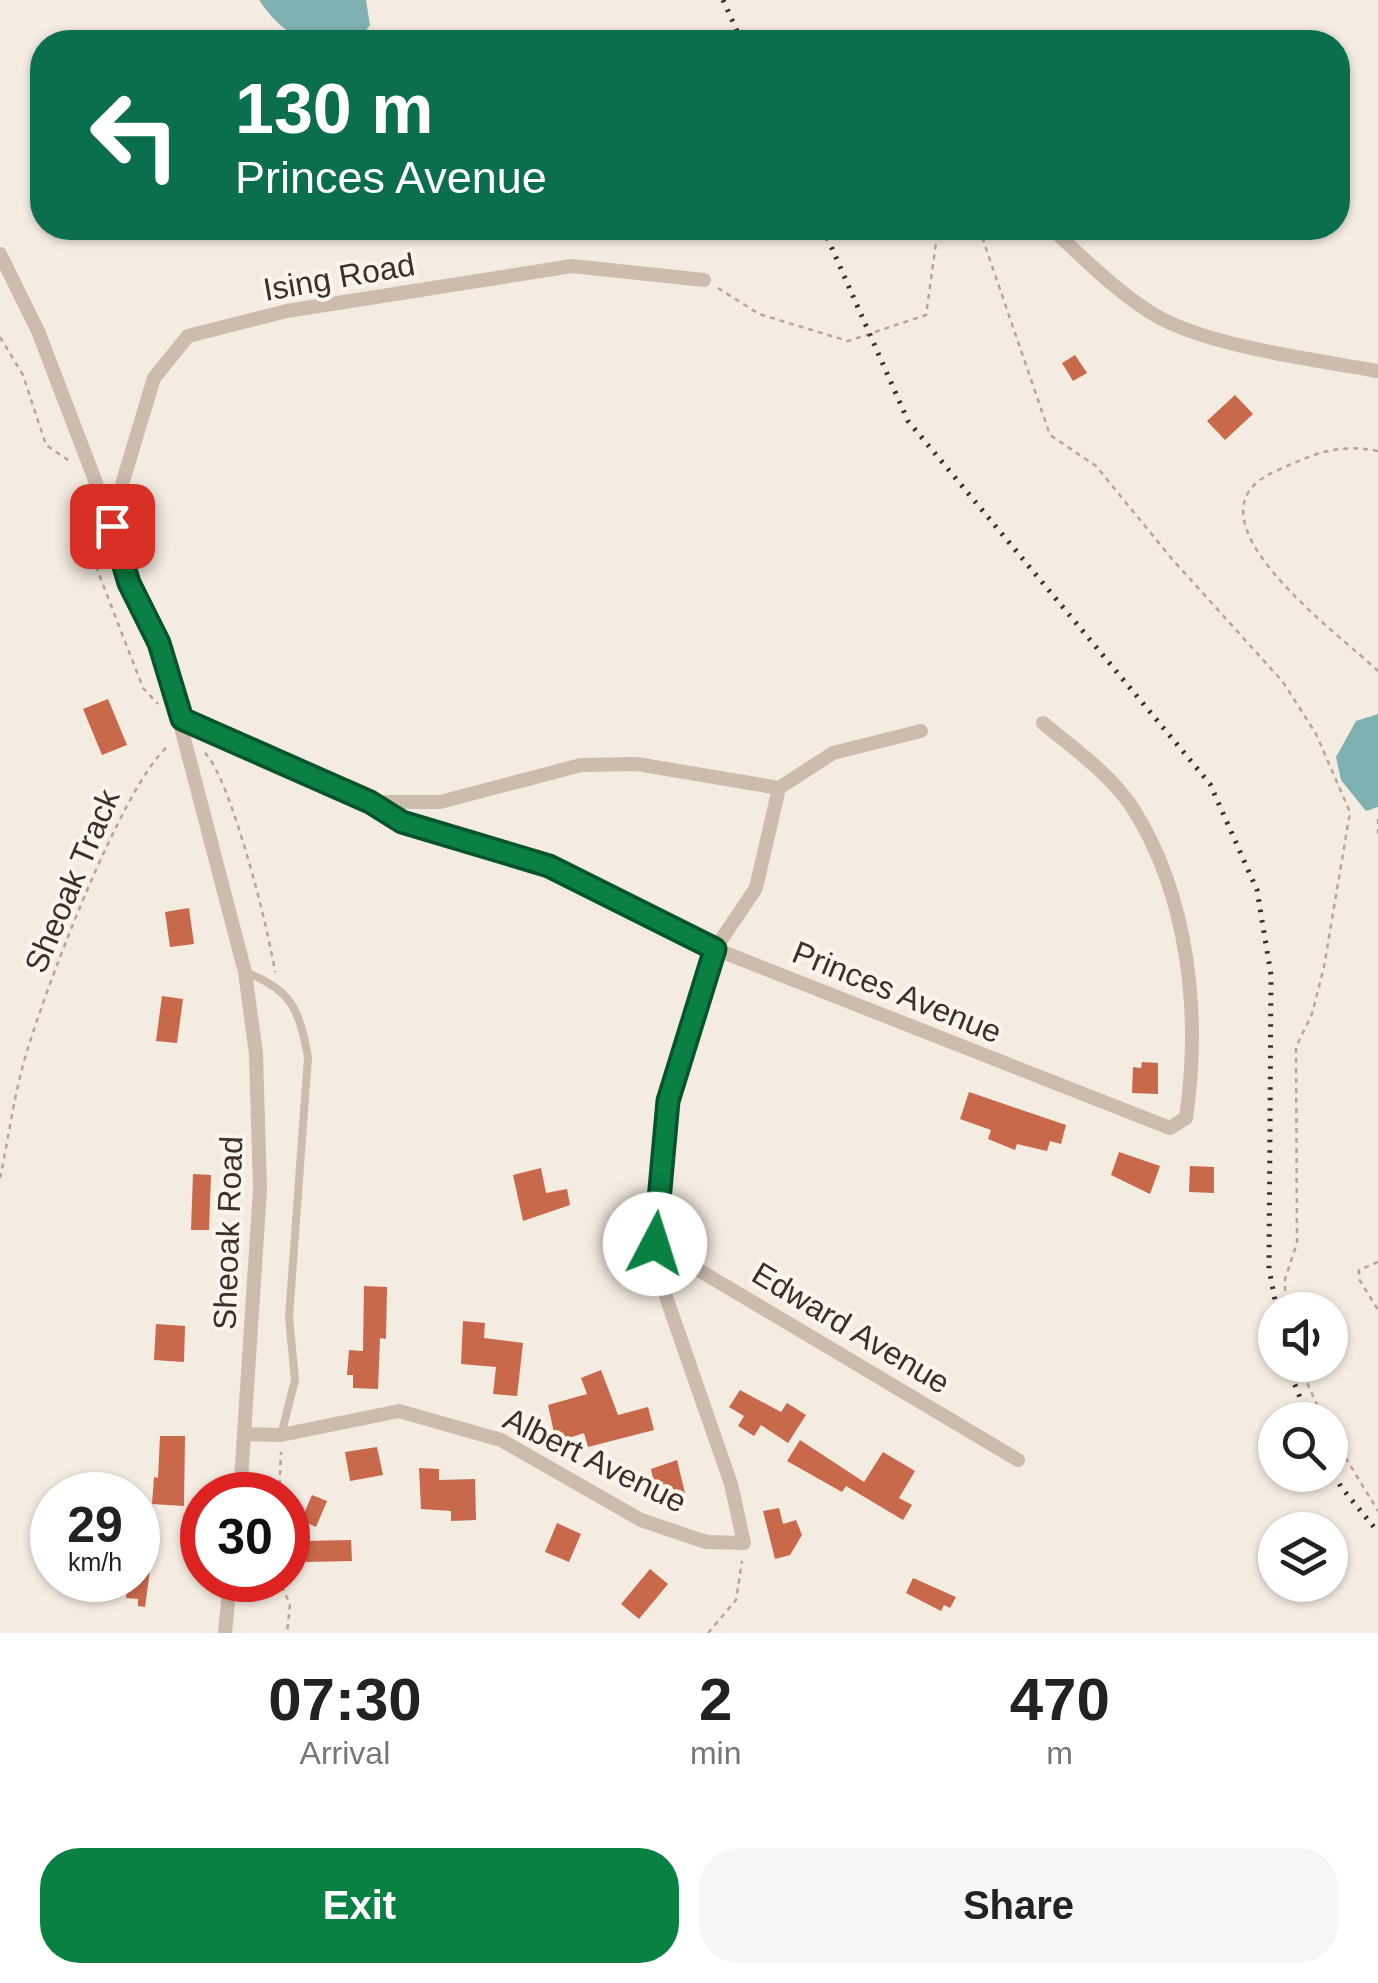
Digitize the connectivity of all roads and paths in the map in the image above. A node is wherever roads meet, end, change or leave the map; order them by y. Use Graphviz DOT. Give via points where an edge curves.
graph roads {
  1 [pos="936,240"];
  2 [pos="983,240"];
  3 [pos="1064,240"];
  4 [pos="0,254"];
  5 [pos="704,280"];
  6 [pos="0,337"];
  7 [pos="1378,371"];
  8 [pos="1378,451"];
  9 [pos="81,471"];
  10 [pos="83,490"];
  11 [pos="111,522"];
  12 [pos="1378,670"];
  13 [pos="161,706"];
  14 [pos="1043,722"];
  15 [pos="184,727"];
  16 [pos="921,731"];
  17 [pos="779,788"];
  18 [pos="370,802"];
  19 [pos="1378,819"];
  20 [pos="1378,834"];
  21 [pos="715,949"];
  22 [pos="245,972"];
  23 [pos="276,984"];
  24 [pos="0,1178"];
  25 [pos="655,1244"];
  26 [pos="1378,1262"];
  27 [pos="1285,1292"];
  28 [pos="1378,1310"];
  29 [pos="246,1434"];
  30 [pos="281,1435"];
  31 [pos="1018,1460"];
  32 [pos="1348,1462"];
  33 [pos="242,1472"];
  34 [pos="280,1472"];
  35 [pos="1378,1511"];
  36 [pos="744,1542"];
  37 [pos="228,1602"];
  38 [pos="289,1602"];
  39 [pos="225,1633"];
  40 [pos="287,1633"];
  41 [pos="708,1633"];
  1 -- 5 [label="path" via="926,315 848,341 759,314"];
  2 -- 27 [label="path" via="1050,435 1096,466 1283,682 1316,734 1350,812 1324,967 1296,1048 1297,1242"];
  3 -- 7 [label="street" via="1165,320 1271,352"];
  4 -- 11 [label="street, Sheoak Road" via="38,331"];
  5 -- 11 [label="street, Ising Road" via="572,266 287,311 188,336 154,378"];
  6 -- 9 [label="path" via="23,375 46,445"];
  8 -- 12 [label="path" via="1337,448 1267,475 1245,496 1243,511 1253,548 1270,573"];
  10 -- 13 [label="path" via="78,520 104,594 143,688"];
  11 -- 15 [label="street, Sheoak Road"];
  14 -- 21 [label="street, Princes Avenue" via="1130,805 1166,873 1184,939 1192,1070 1186,1118 1170,1128"];
  15 -- 18 [label="street, Princes Avenue"];
  15 -- 22 [label="street, Sheoak Road"];
  15 -- 23 [label="path" via="214,763 258,900"];
  15 -- 24 [label="path, Sheoak Track" via="132,790 104,856 24,1064"];
  16 -- 17 [label="street" via="834,753"];
  17 -- 18 [label="street" via="637,764 581,765 440,802"];
  17 -- 21 [label="street" via="756,888"];
  18 -- 21 [label="street, Princes Avenue" via="402,822 549,866"];
  19 -- 20 [label="path"];
  21 -- 25 [label="street" via="668,1101"];
  22 -- 23 [label="lane"];
  22 -- 29 [label="street, Sheoak Road" via="256,1054 260,1188"];
  23 -- 30 [label="lane, Sheoak Road" via="301,1020 308,1057 289,1317 295,1380"];
  25 -- 31 [label="street, Edward Avenue"];
  25 -- 36 [label="street"];
  26 -- 28 [label="path" via="1359,1270 1359,1278"];
  29 -- 30 [label="street, Albert Avenue"];
  29 -- 33 [label="street, Sheoak Road"];
  30 -- 34 [label="path"];
  30 -- 36 [label="street, Albert Avenue" via="399,1411 501,1440 641,1520 706,1542"];
  32 -- 35 [label="path"];
  36 -- 41 [label="path" via="736,1600"];
  37 -- 39 [label="street"];
  38 -- 40 [label="path"];
}
